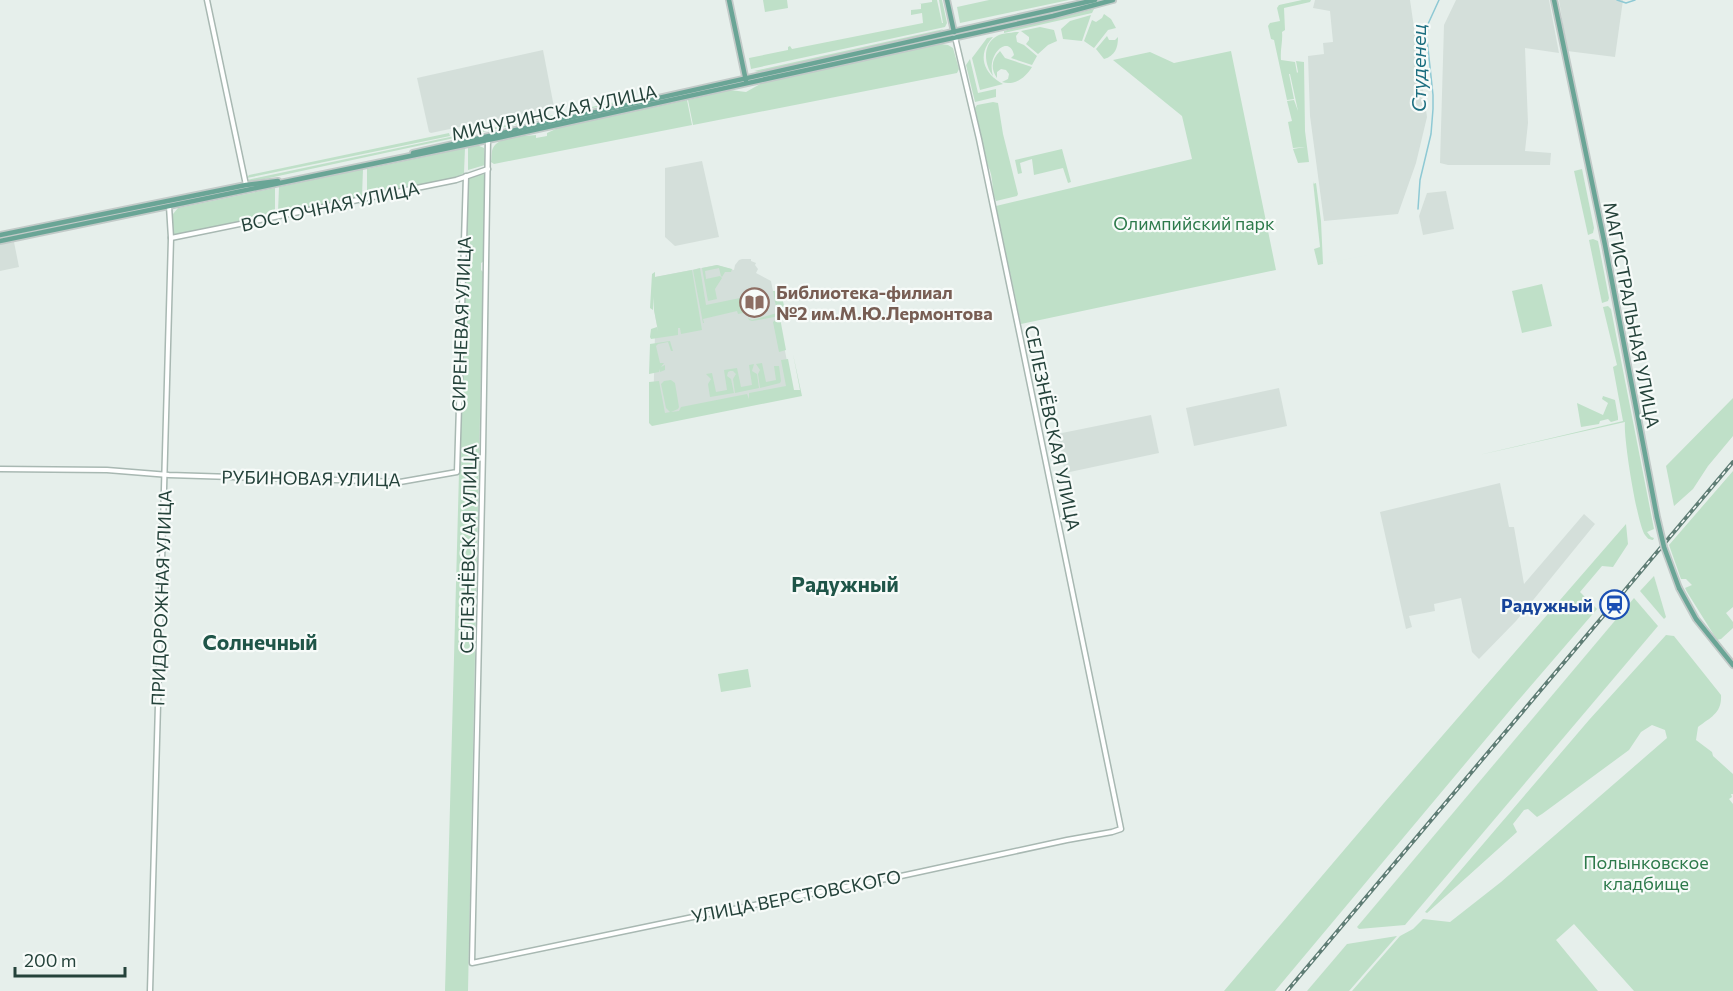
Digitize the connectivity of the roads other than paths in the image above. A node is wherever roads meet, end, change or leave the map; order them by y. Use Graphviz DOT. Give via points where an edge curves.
graph roads {
  1 [pos="207,0"];
  2 [pos="729,0"];
  3 [pos="947,0"];
  4 [pos="1095,0"];
  5 [pos="1113,0"];
  6 [pos="1554,0"];
  7 [pos="954,34"];
  8 [pos="746,81"];
  9 [pos="488,138"];
  10 [pos="488,169"];
  11 [pos="466,176"];
  12 [pos="246,185"];
  13 [pos="170,206"];
  14 [pos="0,236"];
  15 [pos="171,238"];
  16 [pos="0,241"];
  17 [pos="0,469"];
  18 [pos="457,472"];
  19 [pos="164,475"];
  20 [pos="1733,665"];
  21 [pos="1121,829"];
  22 [pos="472,963"];
  23 [pos="150,991"];
  1 -- 12 [label="street"];
  2 -- 8 [label="main road"];
  3 -- 7 [label="main road"];
  4 -- 7 [label="main road, МИЧУРИНСКАЯ УЛИЦА"];
  5 -- 7 [label="main road, МИЧУРИНСКАЯ УЛИЦА"];
  6 -- 20 [label="main road, МАГИСТРАЛЬНАЯ УЛИЦА, bridge" via="1664,547 1678,588 1696,619"];
  7 -- 8 [label="main road, МИЧУРИНСКАЯ УЛИЦА"];
  7 -- 21 [label="street, СЕЛЕЗНЁВСКАЯ УЛИЦА"];
  8 -- 9 [label="main road, МИЧУРИНСКАЯ УЛИЦА"];
  9 -- 10 [label="street, СЕЛЕЗНЁВСКАЯ УЛИЦА"];
  9 -- 12 [label="main road, МИЧУРИНСКАЯ УЛИЦА"];
  9 -- 13 [label="main road, МИЧУРИНСКАЯ УЛИЦА"];
  10 -- 11 [label="street, ВОСТОЧНАЯ УЛИЦА"];
  10 -- 22 [label="street, СЕЛЕЗНЁВСКАЯ УЛИЦА"];
  11 -- 15 [label="street, ВОСТОЧНАЯ УЛИЦА"];
  11 -- 18 [label="street, СИРЕНЕВАЯ УЛИЦА"];
  12 -- 14 [label="main road, МИЧУРИНСКАЯ УЛИЦА"];
  13 -- 15 [label="street, ПРИДОРОЖНАЯ УЛИЦА"];
  13 -- 16 [label="main road, МИЧУРИНСКАЯ УЛИЦА"];
  15 -- 19 [label="street, ПРИДОРОЖНАЯ УЛИЦА"];
  17 -- 19 [label="street, РУБИНОВАЯ УЛИЦА"];
  18 -- 19 [label="street, РУБИНОВАЯ УЛИЦА" via="400,482"];
  19 -- 23 [label="street, ПРИДОРОЖНАЯ УЛИЦА"];
  21 -- 22 [label="street, УЛИЦА ВЕРСТОВСКОГО"];
}
